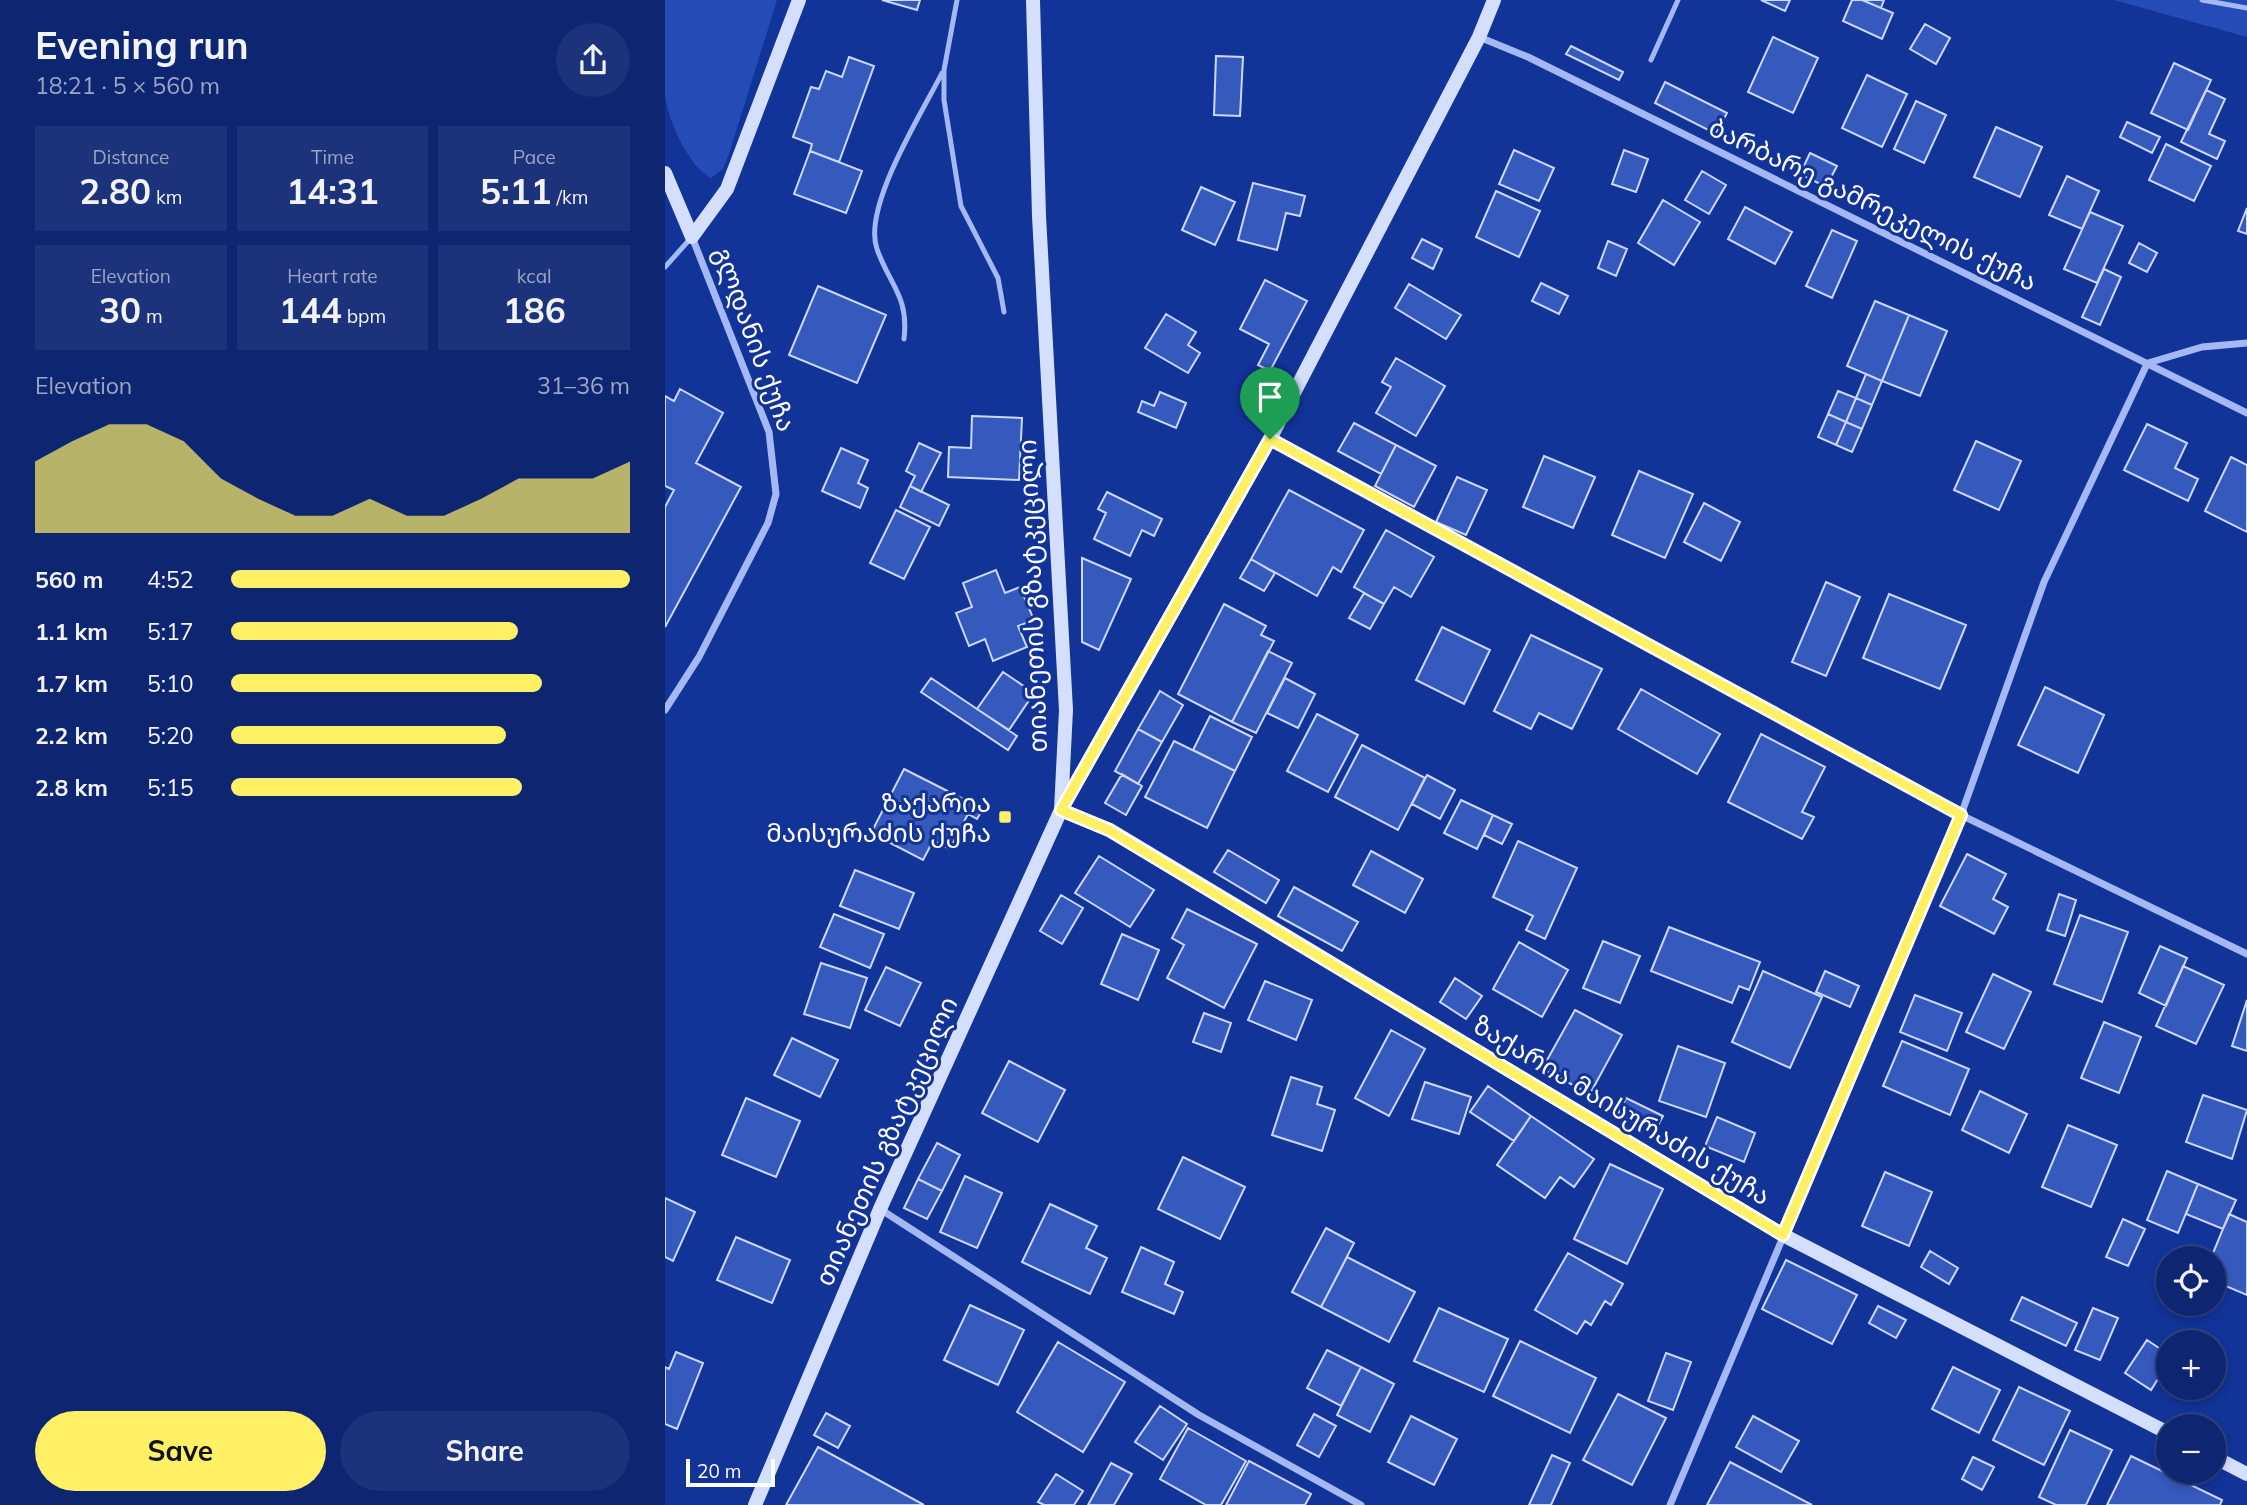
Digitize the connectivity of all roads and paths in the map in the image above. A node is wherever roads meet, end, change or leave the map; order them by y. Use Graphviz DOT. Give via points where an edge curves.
graph roads {
  1 [pos="799,0"];
  2 [pos="957,0"];
  3 [pos="1033,0"];
  4 [pos="1494,0"];
  5 [pos="1678,0"];
  6 [pos="2201,0"];
  7 [pos="2247,8"];
  8 [pos="1479,37"];
  9 [pos="1651,60"];
  10 [pos="944,70"];
  11 [pos="665,173"];
  12 [pos="691,237"];
  13 [pos="665,267"];
  14 [pos="1004,312"];
  15 [pos="904,339"];
  16 [pos="2247,343"];
  17 [pos="2147,364"];
  18 [pos="2247,413"];
  19 [pos="1270,439"];
  20 [pos="665,710"];
  21 [pos="1061,810"];
  22 [pos="1961,815"];
  23 [pos="2247,954"];
  24 [pos="880,1209"];
  25 [pos="1783,1235"];
  26 [pos="2156,1427"];
  27 [pos="2226,1463"];
  28 [pos="2247,1474"];
  29 [pos="755,1505"];
  30 [pos="1361,1505"];
  31 [pos="1669,1505"];
  1 -- 12 [label="street" via="727,189"];
  2 -- 10 [label="lane"];
  3 -- 21 [label="street, თიანეთის გზატკეცილი" via="1039,216 1066,710"];
  4 -- 8 [label="street"];
  5 -- 9 [label="lane"];
  6 -- 7 [label="lane"];
  8 -- 17 [label="street, ბარბარე გამრეკელის ქუჩა" via="1528,57"];
  8 -- 19 [label="street"];
  10 -- 14 [label="lane" via="944,100 961,206 998,278"];
  10 -- 15 [label="lane" via="881,193 874,218 877,248 903,299"];
  11 -- 12 [label="street, გლდანის ქუჩა"];
  12 -- 13 [label="lane"];
  12 -- 20 [label="street, გლდანის ქუჩა" via="769,432 776,494 768,523 699,657"];
  16 -- 17 [label="street" via="2202,347"];
  17 -- 18 [label="street, ბარბარე გამრეკელის ქუჩა"];
  17 -- 22 [label="street" via="2045,582"];
  19 -- 21 [label="street"];
  19 -- 22 [label="street"];
  21 -- 24 [label="street, თიანეთის გზატკეცილი"];
  21 -- 25 [label="street, ზაქარია მაისურაძის ქუჩა" via="1109,830"];
  22 -- 23 [label="street"];
  22 -- 25 [label="street"];
  24 -- 29 [label="street, თიანეთის გზატკეცილი"];
  24 -- 30 [label="street" via="1199,1415"];
  25 -- 26 [label="street, ზაქარია მაისურაძის ქუჩა"];
  25 -- 31 [label="street"];
  27 -- 28 [label="street"];
}
